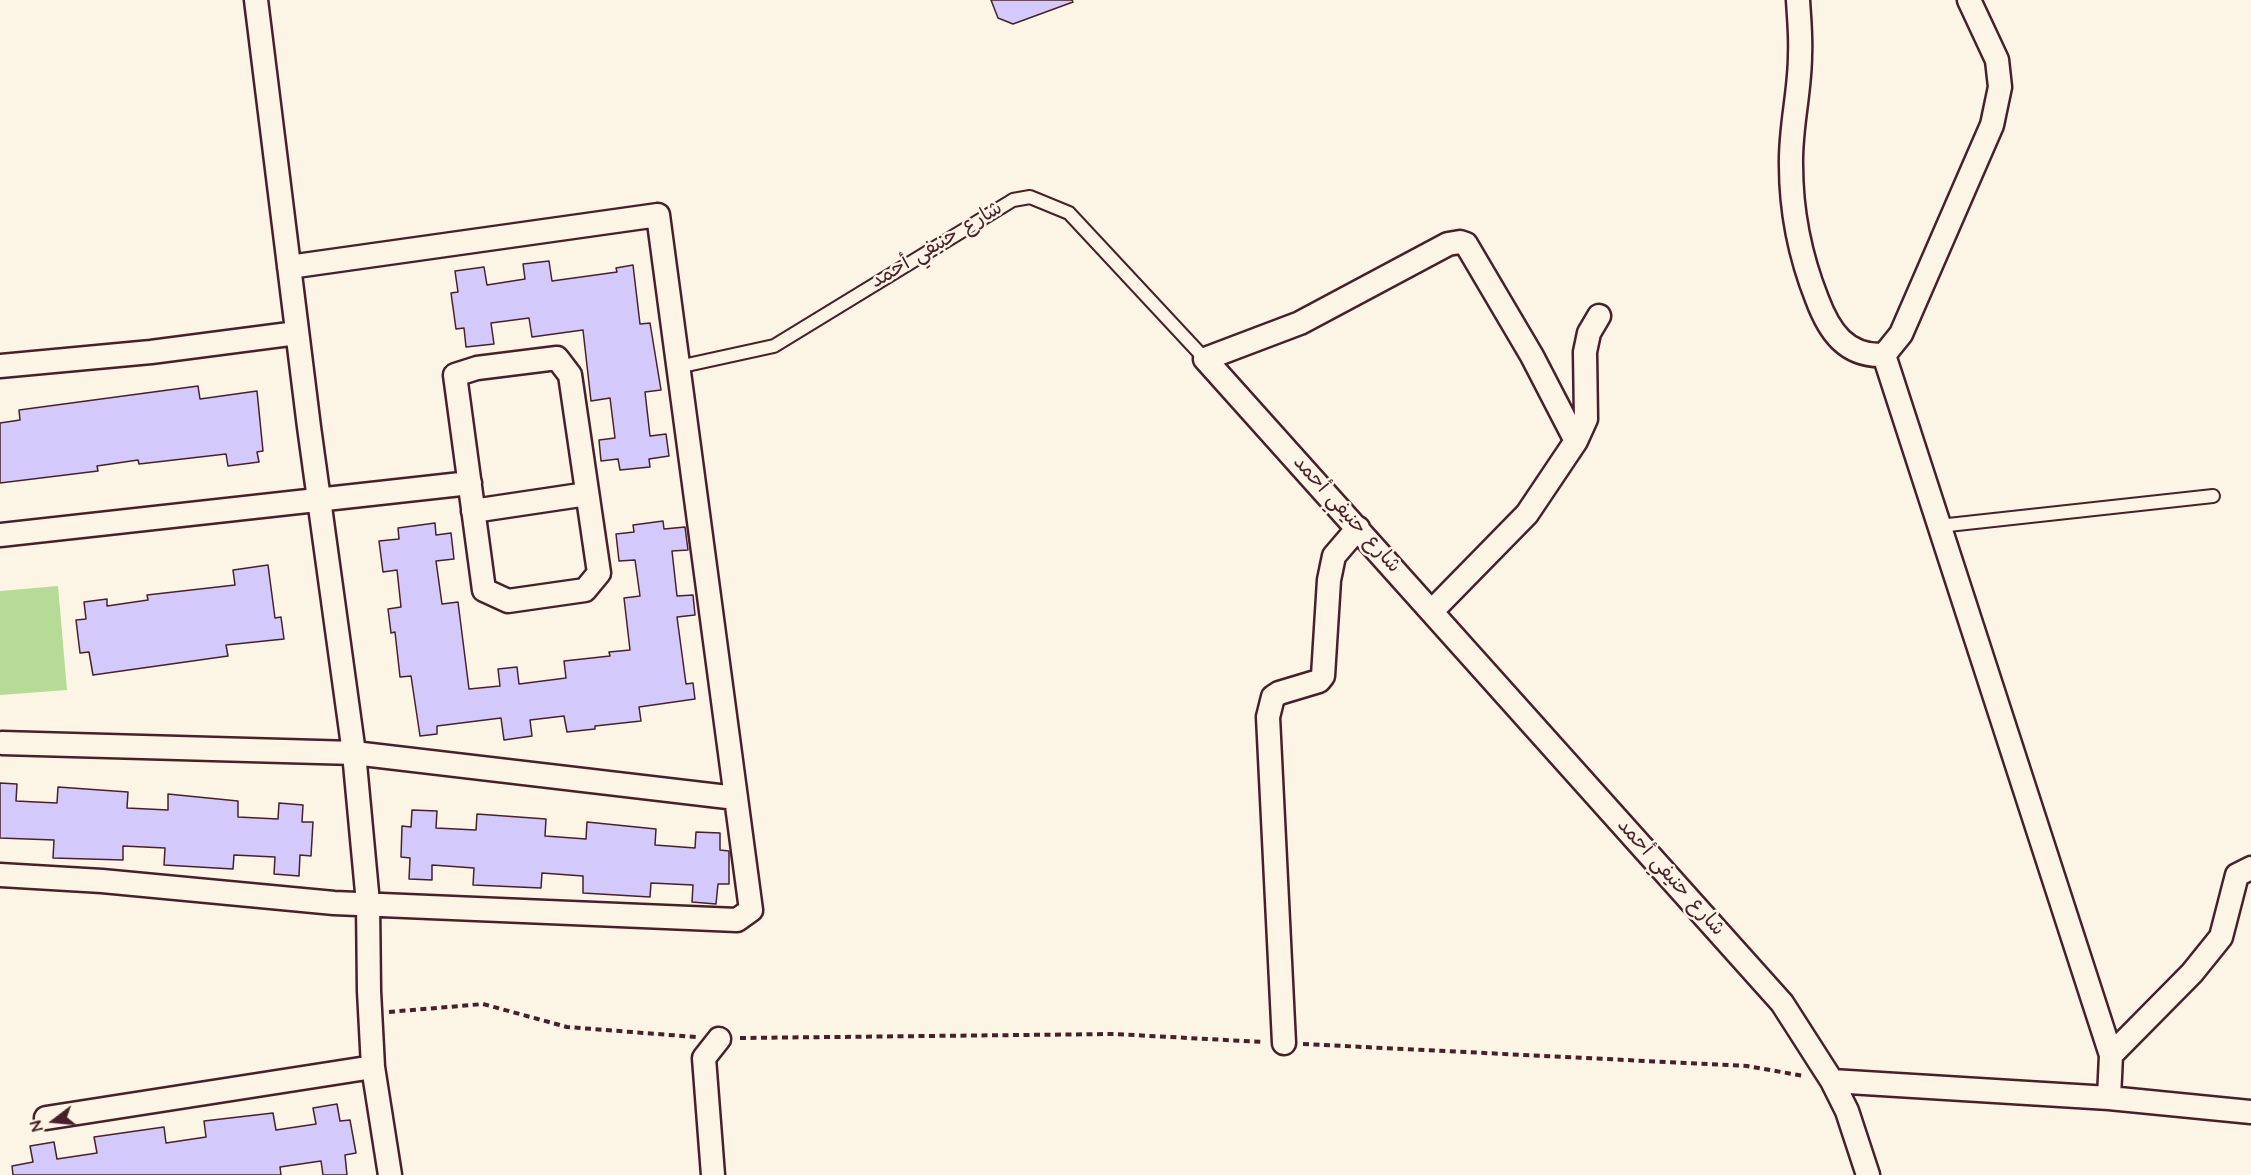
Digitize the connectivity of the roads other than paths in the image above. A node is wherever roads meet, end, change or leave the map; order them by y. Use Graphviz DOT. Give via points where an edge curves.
graph roads {
  1 [pos="256,0"];
  2 [pos="1798,0"];
  3 [pos="1969,0"];
  4 [pos="289,267"];
  5 [pos="1599,316"];
  6 [pos="297,333"];
  7 [pos="1884,355"];
  8 [pos="1205,359"];
  9 [pos="0,366"];
  10 [pos="678,367"];
  11 [pos="1576,441"];
  12 [pos="470,483"];
  13 [pos="587,494"];
  14 [pos="2213,496"];
  15 [pos="321,501"];
  16 [pos="473,511"];
  17 [pos="1940,526"];
  18 [pos="1358,528"];
  19 [pos="0,535"];
  20 [pos="1432,611"];
  21 [pos="2,742"];
  22 [pos="354,753"];
  23 [pos="736,798"];
  24 [pos="2251,868"];
  25 [pos="0,875"];
  26 [pos="368,903"];
  27 [pos="719,1039"];
  28 [pos="1284,1043"];
  29 [pos="2111,1055"];
  30 [pos="373,1067"];
  31 [pos="1832,1081"];
  32 [pos="2109,1098"];
  33 [pos="2251,1112"];
  34 [pos="46,1118"];
  35 [pos="390,1175"];
  36 [pos="713,1175"];
  37 [pos="1868,1175"];
  1 -- 4 [label="street"];
  2 -- 7 [label="street" via="1801,56 1791,163 1793,212 1803,264 1826,324 1839,341 1869,356"];
  3 -- 7 [label="street" via="1997,60 2000,87 1992,125 1901,334"];
  4 -- 6 [label="street"];
  4 -- 10 [label="street" via="658,215"];
  5 -- 11 [label="street" via="1589,333 1585,352 1586,419"];
  6 -- 9 [label="street"];
  6 -- 15 [label="street"];
  7 -- 17 [label="street"];
  8 -- 10 [label="lane, شارع حنيفي أحمد" via="1069,213 1030,197 1013,200 774,346"];
  8 -- 11 [label="street" via="1300,323 1448,244 1460,242 1466,244 1526,346"];
  8 -- 18 [label="street, شارع حنيفي أحمد"];
  10 -- 23 [label="street"];
  11 -- 20 [label="street" via="1527,514"];
  12 -- 13 [label="street" via="455,375 477,368 557,358 570,375"];
  12 -- 15 [label="street"];
  12 -- 16 [label="street"];
  13 -- 16 [label="street"];
  13 -- 16 [label="street" via="599,573 585,590 508,601 484,590"];
  14 -- 17 [label="lane"];
  15 -- 19 [label="street"];
  15 -- 22 [label="street"];
  17 -- 29 [label="street"];
  18 -- 20 [label="street, شارع حنيفي أحمد"];
  18 -- 28 [label="street" via="1334,556 1323,676 1319,681 1279,693 1269,706"];
  20 -- 31 [label="street, شارع حنيفي أحمد" via="1782,1004"];
  21 -- 22 [label="street"];
  22 -- 23 [label="street"];
  22 -- 26 [label="street"];
  23 -- 26 [label="street" via="751,910 737,920"];
  24 -- 29 [label="street" via="2237,876 2221,937 2192,973"];
  25 -- 26 [label="street"];
  26 -- 30 [label="street"];
  27 -- 36 [label="street" via="704,1058"];
  29 -- 32 [label="street"];
  30 -- 34 [label="street"];
  30 -- 35 [label="street"];
  31 -- 32 [label="street"];
  31 -- 37 [label="street, شارع حنيفي أحمد"];
  32 -- 33 [label="street"];
}
